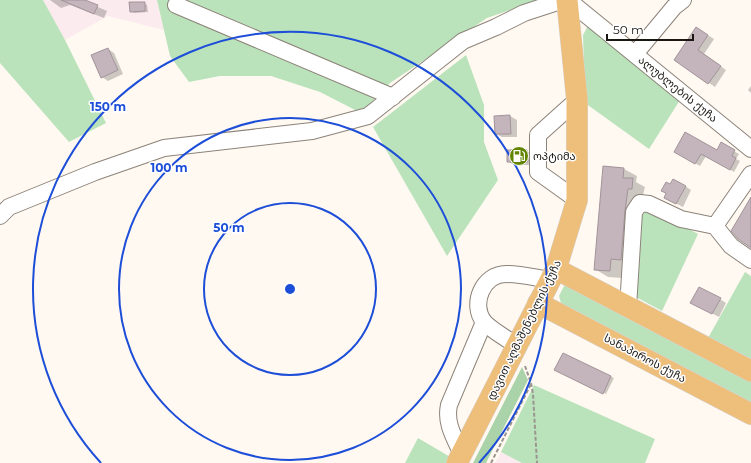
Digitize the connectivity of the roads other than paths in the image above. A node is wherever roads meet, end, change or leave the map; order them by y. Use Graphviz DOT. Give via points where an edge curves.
graph roads {
  1 [pos="566,0"];
  2 [pos="683,0"];
  3 [pos="176,5"];
  4 [pos="636,54"];
  5 [pos="393,97"];
  6 [pos="577,100"];
  7 [pos="751,149"];
  8 [pos="751,174"];
  9 [pos="577,200"];
  10 [pos="0,216"];
  11 [pos="715,226"];
  12 [pos="751,260"];
  13 [pos="553,274"];
  14 [pos="538,303"];
  15 [pos="628,307"];
  16 [pos="574,321"];
  17 [pos="484,322"];
  18 [pos="517,346"];
  19 [pos="751,371"];
  20 [pos="751,414"];
  21 [pos="459,458"];
  1 -- 4 [label="street, ალუბლების ქუჩა"];
  1 -- 5 [label="street" via="524,13 463,41"];
  1 -- 6 [label="main road, დავით აღმაშენებლის ქუჩა"];
  2 -- 4 [label="street" via="674,7"];
  3 -- 5 [label="street"];
  4 -- 7 [label="street, ალუბლების ქუჩა"];
  5 -- 10 [label="street" via="368,116 312,130 164,148 95,172 9,207"];
  6 -- 9 [label="main road, დავით აღმაშენებლის ქუჩა"];
  6 -- 9 [label="street" via="538,135 538,172"];
  8 -- 11 [label="street"];
  9 -- 13 [label="main road, დავით აღმაშენებლის ქუჩა"];
  11 -- 12 [label="street" via="732,246"];
  11 -- 15 [label="street" via="681,219 649,204 640,203 634,212"];
  13 -- 14 [label="main road, დავით აღმაშენებლის ქუჩა"];
  13 -- 15 [label="main road"];
  13 -- 17 [label="street" via="506,274 488,280 479,300 479,312"];
  14 -- 16 [label="main road, სანაპიროს ქუჩა"];
  14 -- 18 [label="main road, დავით აღმაშენებლის ქუჩა"];
  15 -- 19 [label="main road"];
  16 -- 18 [label="main road" via="552,322 532,331"];
  16 -- 20 [label="main road, სანაპიროს ქუჩა"];
  17 -- 18 [label="street"];
  17 -- 21 [label="street" via="446,416"];
  18 -- 21 [label="main road, დავით აღმაშენებლის ქუჩა"];
}
